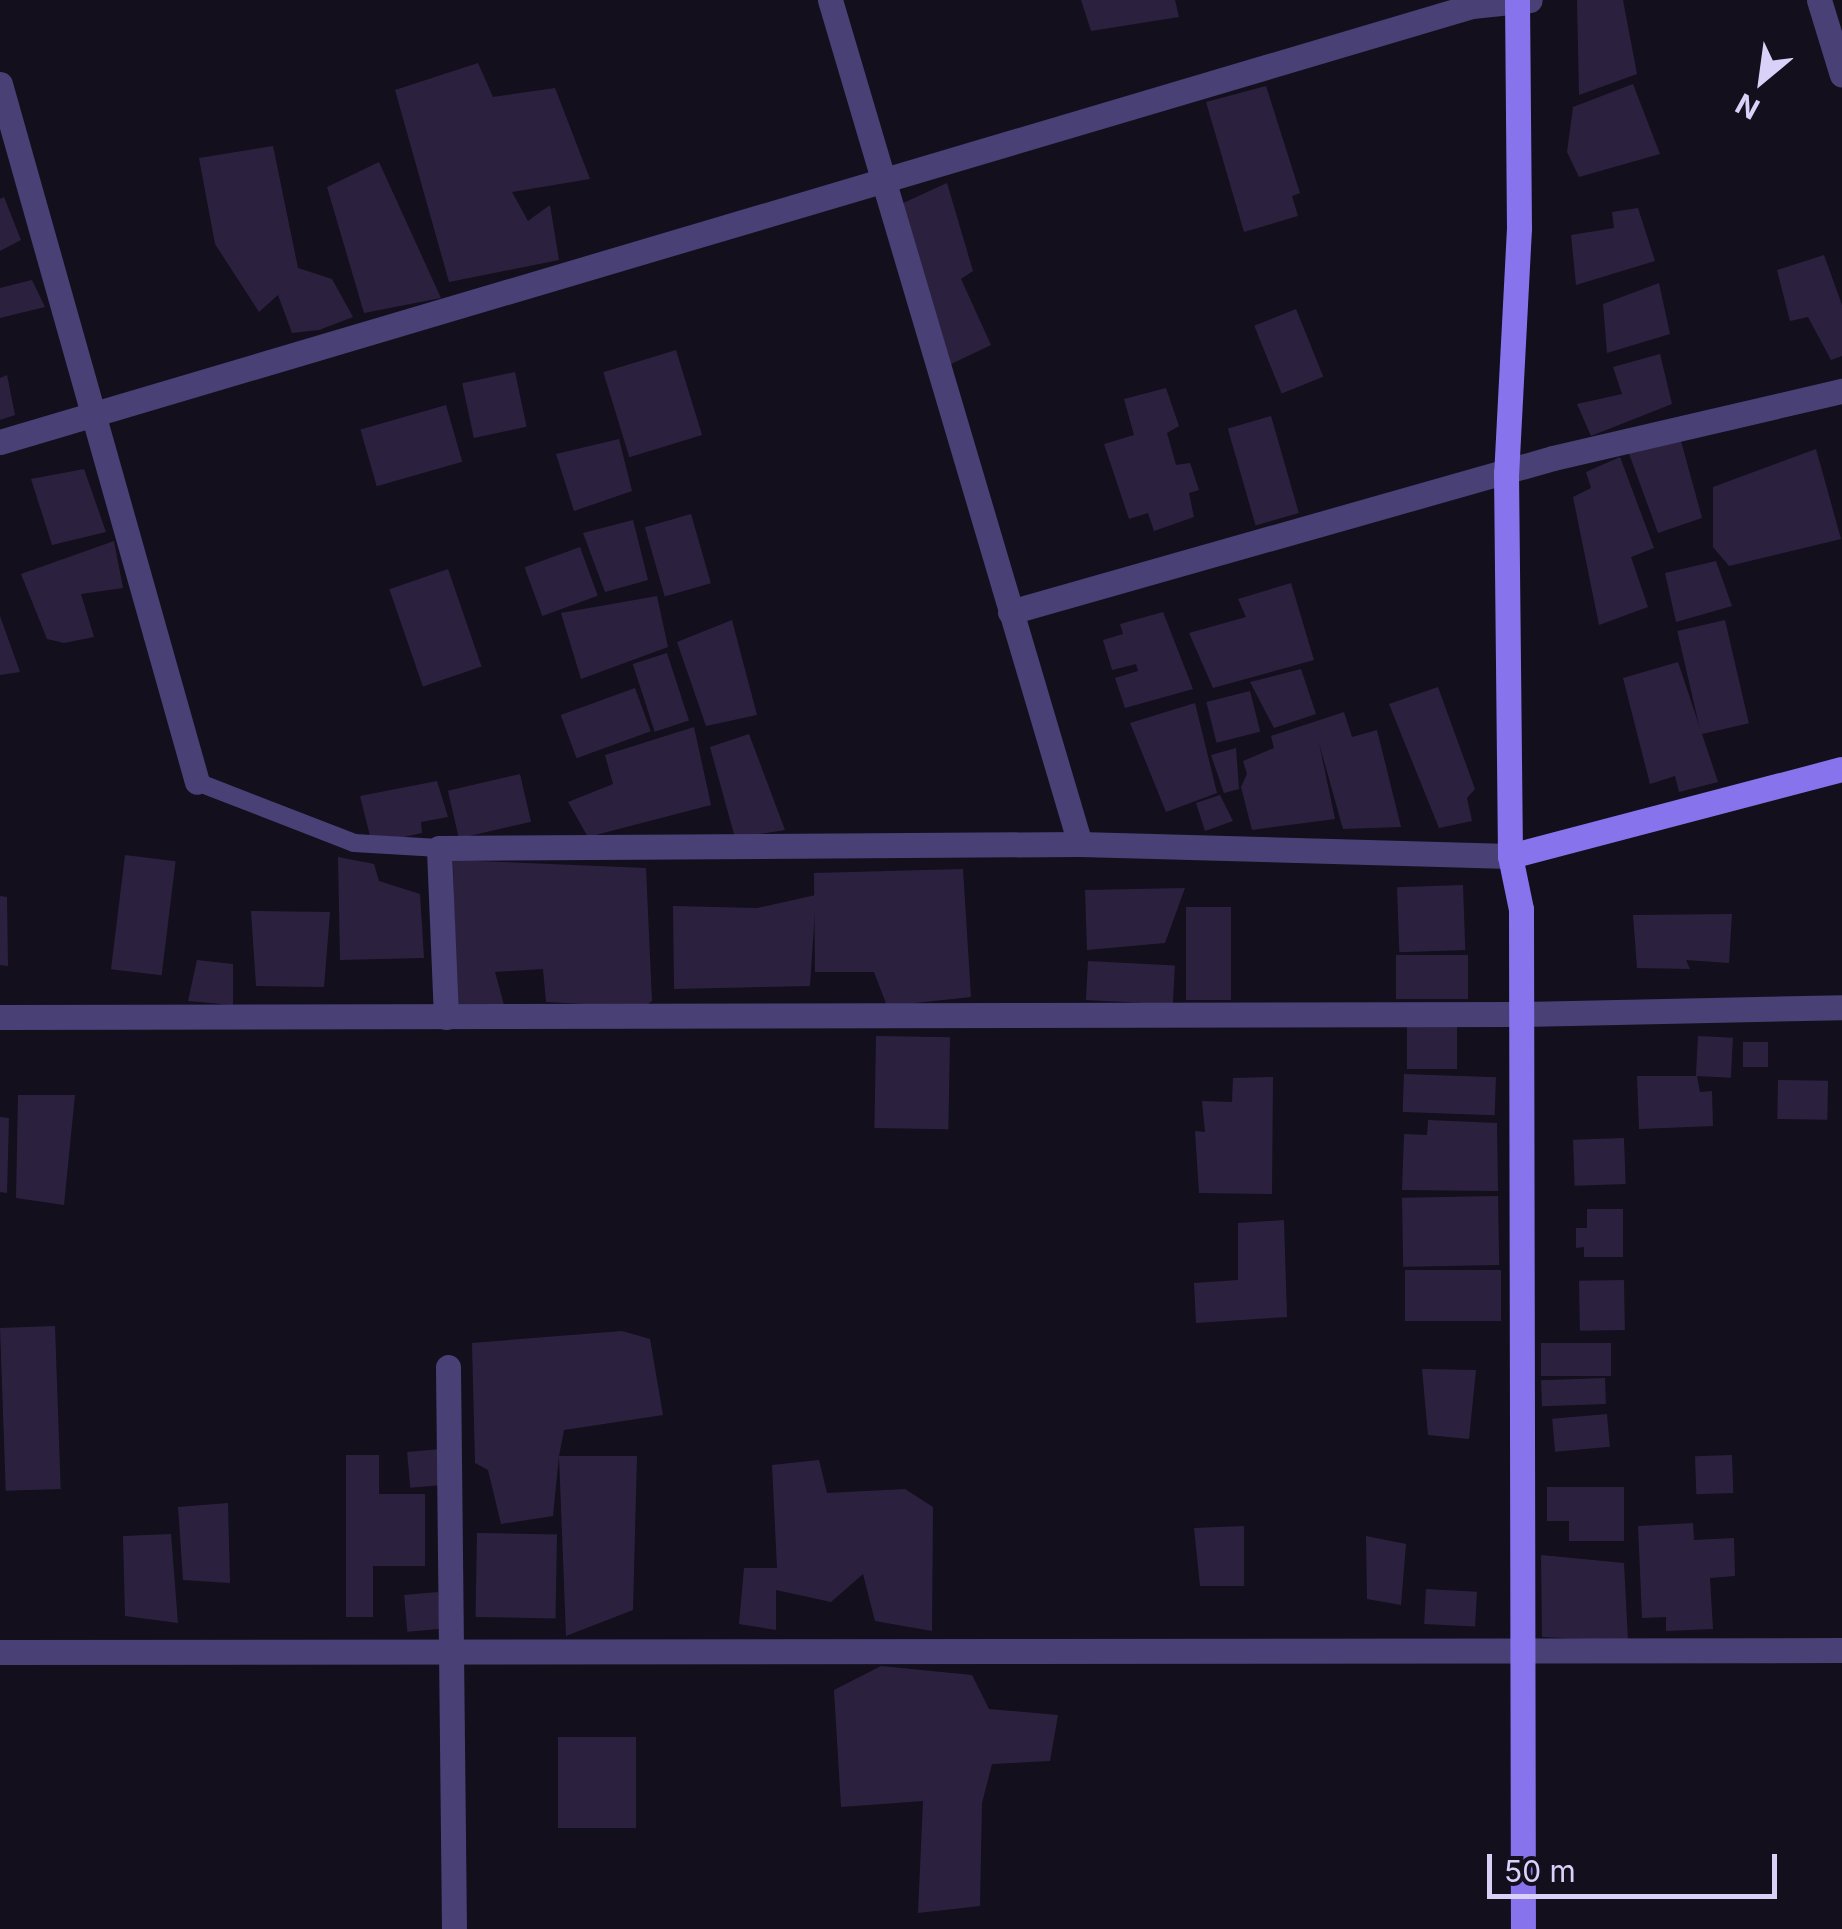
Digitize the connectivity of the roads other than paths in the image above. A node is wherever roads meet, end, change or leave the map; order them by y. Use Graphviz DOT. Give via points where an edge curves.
graph roads {
  1 [pos="830,0"];
  2 [pos="1819,0"];
  3 [pos="1521,2"];
  4 [pos="1842,75"];
  5 [pos="0,84"];
  6 [pos="884,180"];
  7 [pos="1842,391"];
  8 [pos="90,415"];
  9 [pos="0,442"];
  10 [pos="1506,473"];
  11 [pos="1010,612"];
  12 [pos="1842,769"];
  13 [pos="198,782"];
  14 [pos="1080,844"];
  15 [pos="439,848"];
  16 [pos="1510,856"];
  17 [pos="1842,1007"];
  18 [pos="1519,1014"];
  19 [pos="0,1017"];
  20 [pos="446,1017"];
  21 [pos="448,1367"];
  22 [pos="1518,1647"];
  23 [pos="450,1650"];
  24 [pos="1842,1650"];
  25 [pos="0,1652"];
  26 [pos="454,1929"];
  27 [pos="1522,1929"];
  1 -- 6 [label="street"];
  2 -- 4 [label="street"];
  3 -- 6 [label="street" via="1472,6"];
  3 -- 10 [label="street" via="1519,228"];
  5 -- 8 [label="street"];
  6 -- 8 [label="street"];
  6 -- 11 [label="street"];
  7 -- 10 [label="street"];
  8 -- 9 [label="street"];
  8 -- 13 [label="street"];
  10 -- 11 [label="street"];
  10 -- 16 [label="street"];
  11 -- 14 [label="street"];
  12 -- 16 [label="street"];
  13 -- 15 [label="lane" via="354,843"];
  14 -- 15 [label="street"];
  14 -- 16 [label="street"];
  15 -- 20 [label="street"];
  16 -- 18 [label="street" via="1520,909"];
  17 -- 18 [label="street"];
  18 -- 20 [label="street"];
  18 -- 22 [label="street"];
  19 -- 20 [label="street"];
  21 -- 23 [label="street"];
  22 -- 23 [label="street"];
  22 -- 24 [label="street"];
  22 -- 27 [label="street"];
  23 -- 25 [label="street"];
  23 -- 26 [label="street"];
}
